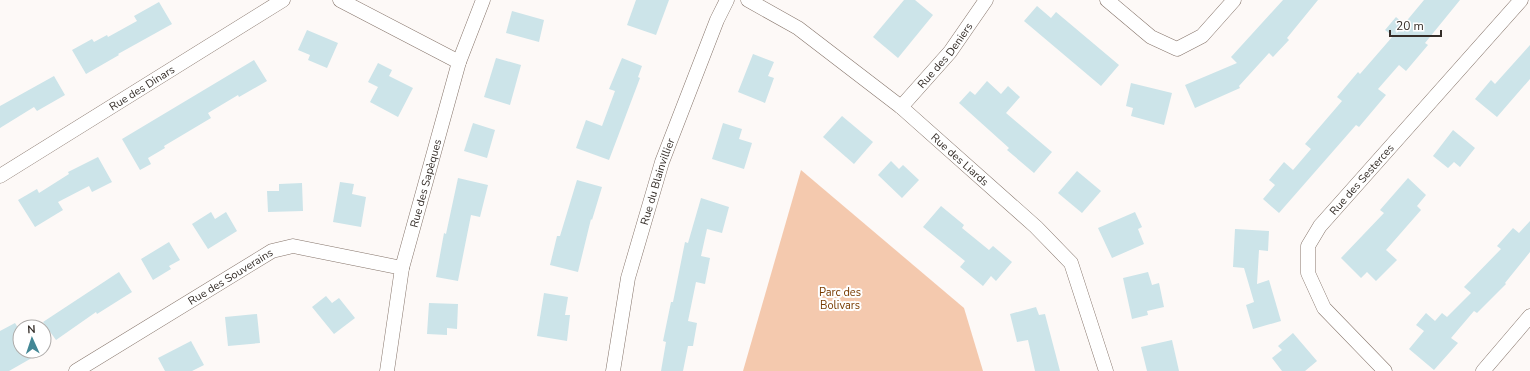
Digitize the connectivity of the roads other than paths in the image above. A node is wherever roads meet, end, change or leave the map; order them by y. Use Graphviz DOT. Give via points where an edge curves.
graph roads {
  1 [pos="284,0"];
  2 [pos="340,0"];
  3 [pos="483,0"];
  4 [pos="727,0"];
  5 [pos="748,0"];
  6 [pos="986,0"];
  7 [pos="1107,0"];
  8 [pos="1234,0"];
  9 [pos="1521,0"];
  10 [pos="459,62"];
  11 [pos="901,107"];
  12 [pos="0,176"];
  13 [pos="402,268"];
  14 [pos="1530,316"];
  15 [pos="76,371"];
  16 [pos="387,371"];
  17 [pos="613,371"];
  18 [pos="1106,371"];
  19 [pos="1385,371"];
  20 [pos="1483,371"];
  1 -- 12 [label="street, Rue des Dinars"];
  2 -- 10 [label="street"];
  3 -- 10 [label="street, Rue des Sapèques"];
  4 -- 17 [label="street, Rue du Blainvillier" via="662,162 628,278"];
  5 -- 11 [label="street, Rue des Liards" via="798,28"];
  6 -- 11 [label="street, Rue des Deniers" via="950,52"];
  7 -- 8 [label="street" via="1150,37 1177,49 1202,36"];
  9 -- 19 [label="street, Rue des Sesterces" via="1320,226 1308,246 1308,273 1324,308"];
  10 -- 13 [label="street, Rue des Sapèques"];
  11 -- 18 [label="street, Rue des Liards" via="1036,227 1071,263"];
  13 -- 15 [label="street, Rue des Souverains" via="293,246 272,251"];
  13 -- 16 [label="street, Rue des Sapèques"];
  14 -- 20 [label="street"];
}
